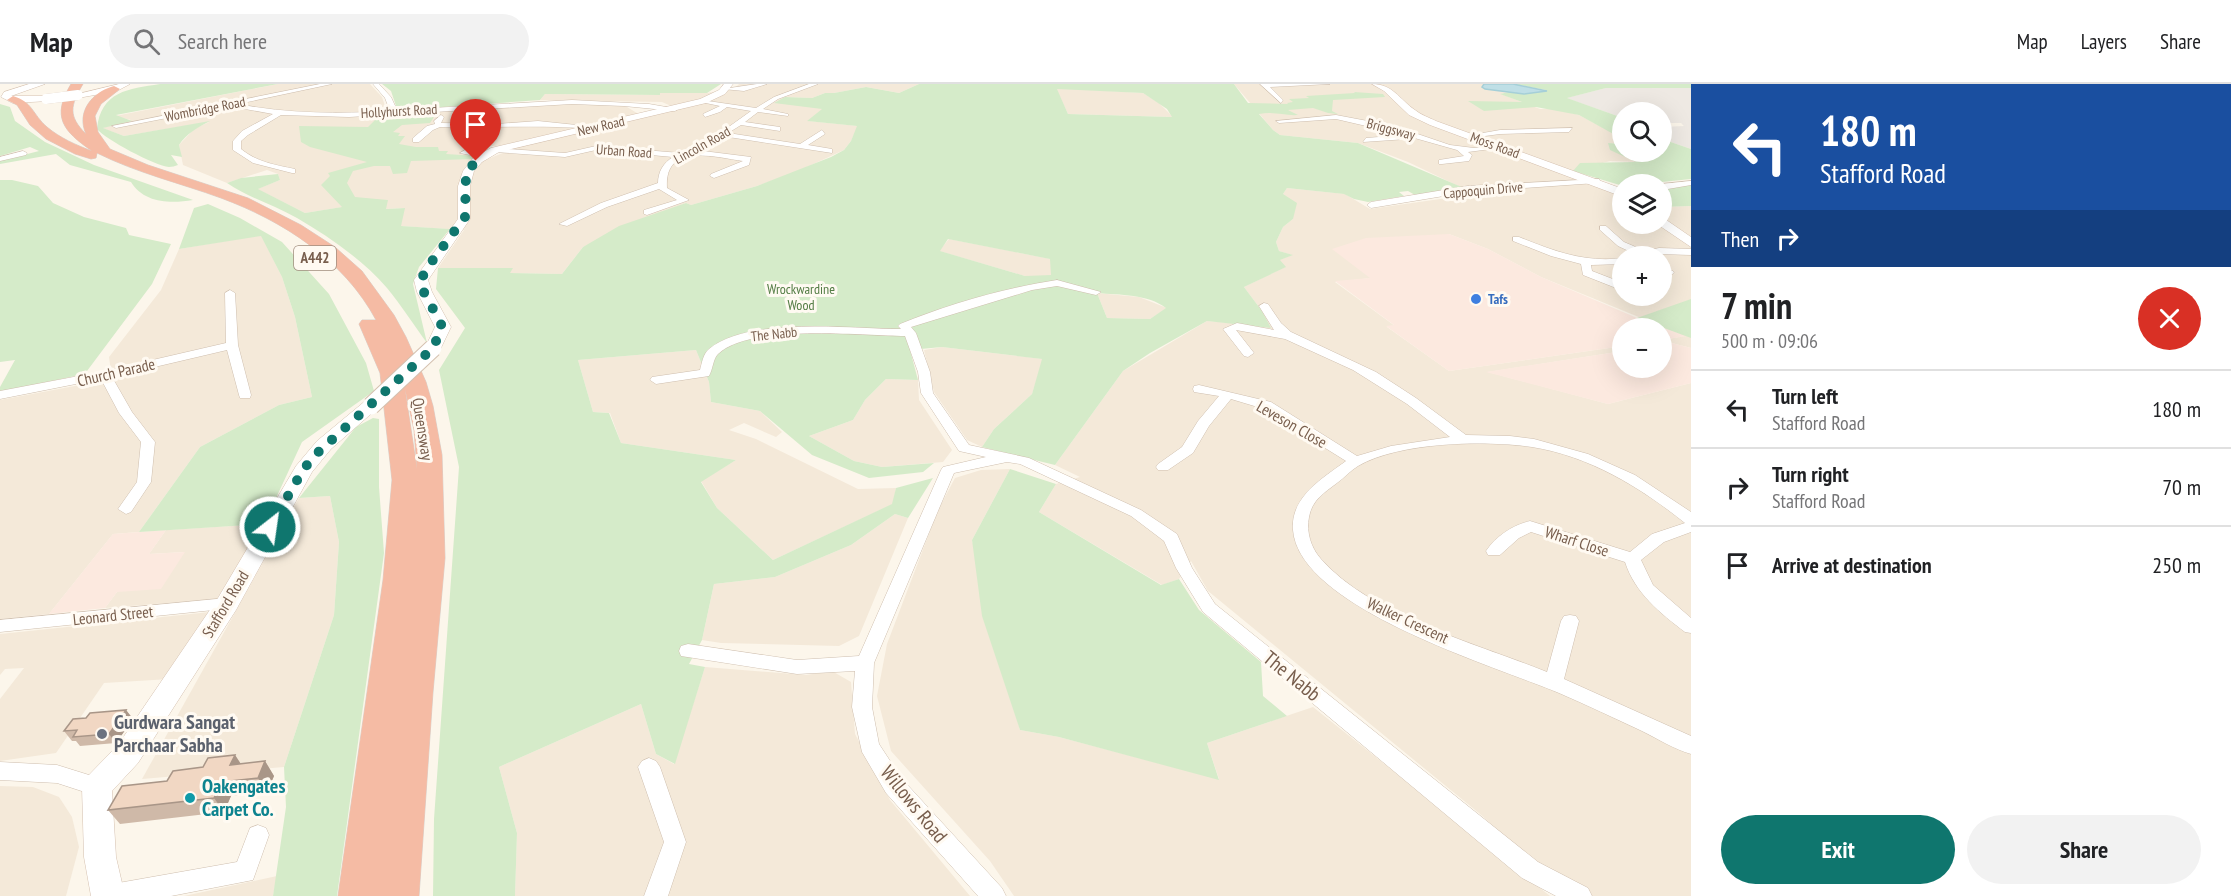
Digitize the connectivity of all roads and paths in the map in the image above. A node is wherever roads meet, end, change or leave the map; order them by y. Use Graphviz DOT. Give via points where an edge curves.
graph roads {
  1 [pos="41,84"];
  2 [pos="66,84"];
  3 [pos="376,84"];
  4 [pos="764,84"];
  5 [pos="810,84"];
  6 [pos="1327,84"];
  7 [pos="1376,84"];
  8 [pos="331,85"];
  9 [pos="1264,85"];
  10 [pos="123,86"];
  11 [pos="728,86"];
  12 [pos="1385,86"];
  13 [pos="78,90"];
  14 [pos="294,91"];
  15 [pos="11,94"];
  16 [pos="304,97"];
  17 [pos="704,101"];
  18 [pos="1281,101"];
  19 [pos="228,104"];
  20 [pos="642,104"];
  21 [pos="308,106"];
  22 [pos="724,106"];
  23 [pos="445,109"];
  24 [pos="675,109"];
  25 [pos="756,110"];
  26 [pos="394,112"];
  27 [pos="663,112"];
  28 [pos="280,113"];
  29 [pos="298,113"];
  30 [pos="705,115"];
  31 [pos="786,115"];
  32 [pos="1279,121"];
  33 [pos="740,123"];
  34 [pos="594,124"];
  35 [pos="439,125"];
  36 [pos="116,126"];
  37 [pos="582,126"];
  38 [pos="567,129"];
  39 [pos="777,129"];
  40 [pos="1569,130"];
  41 [pos="822,132"];
  42 [pos="722,134"];
  43 [pos="1417,136"];
  44 [pos="1470,136"];
  45 [pos="415,137"];
  46 [pos="488,139"];
  47 [pos="1366,140"];
  48 [pos="801,147"];
  49 [pos="1502,147"];
  50 [pos="1460,148"];
  51 [pos="495,150"];
  52 [pos="829,151"];
  53 [pos="23,153"];
  54 [pos="685,153"];
  55 [pos="101,156"];
  56 [pos="479,158"];
  57 [pos="0,159"];
  58 [pos="1442,162"];
  59 [pos="292,171"];
  60 [pos="714,176"];
  61 [pos="1596,181"];
  62 [pos="1691,183"];
  63 [pos="662,185"];
  64 [pos="1672,185"];
  65 [pos="1612,188"];
  66 [pos="1406,193"];
  67 [pos="1417,198"];
  68 [pos="1371,205"];
  69 [pos="647,212"];
  70 [pos="566,221"];
  71 [pos="1603,228"];
  72 [pos="1672,229"];
  73 [pos="1516,239"];
  74 [pos="1691,243"];
  75 [pos="1624,246"];
  76 [pos="1672,251"];
  77 [pos="1691,252"];
  78 [pos="1612,262"];
  79 [pos="1586,263"];
  80 [pos="1612,283"];
  81 [pos="1096,292"];
  82 [pos="230,293"];
  83 [pos="1264,306"];
  84 [pos="910,333"];
  85 [pos="1289,336"];
  86 [pos="232,345"];
  87 [pos="1248,353"];
  88 [pos="105,375"];
  89 [pos="656,380"];
  90 [pos="1199,389"];
  91 [pos="1227,394"];
  92 [pos="0,395"];
  93 [pos="245,395"];
  94 [pos="1462,440"];
  95 [pos="964,448"];
  96 [pos="1014,459"];
  97 [pos="1355,461"];
  98 [pos="1163,466"];
  99 [pos="948,470"];
  100 [pos="126,509"];
  101 [pos="1691,520"];
  102 [pos="1691,526"];
  103 [pos="1494,551"];
  104 [pos="1632,559"];
  105 [pos="226,604"];
  106 [pos="1570,621"];
  107 [pos="0,626"];
  108 [pos="1691,627"];
  109 [pos="688,651"];
  110 [pos="865,663"];
  111 [pos="1553,682"];
  112 [pos="1691,746"];
  113 [pos="649,768"];
  114 [pos="0,771"];
  115 [pos="98,787"];
  116 [pos="258,836"];
  117 [pos="108,896"];
  118 [pos="359,896"];
  119 [pos="398,896"];
  120 [pos="656,896"];
  121 [pos="994,896"];
  122 [pos="1580,896"];
  1 -- 15 [label="street"];
  2 -- 55 [label="highway, Queensway / A442" via="53,116 58,129"];
  3 -- 26 [label="street" via="388,97"];
  4 -- 11 [label="street, New Road" via="744,89"];
  5 -- 25 [label="street, Lincoln Road"];
  6 -- 9 [label="street"];
  7 -- 12 [label="street, Moss Road"];
  8 -- 14 [label="street, Wombridge Road"];
  9 -- 18 [label="street"];
  10 -- 13 [label="street"];
  10 -- 55 [label="highway, A442" via="96,100 88,117"];
  11 -- 17 [label="street, New Road"];
  12 -- 44 [label="street, Moss Road" via="1421,118"];
  13 -- 15 [label="street, bridge" via="45,99"];
  13 -- 55 [label="highway, Queensway / A442" via="68,99 69,125"];
  14 -- 16 [label="street"];
  14 -- 19 [label="street, Wombridge Road"];
  15 -- 55 [label="highway, A442" via="42,131"];
  17 -- 22 [label="street"];
  17 -- 24 [label="street, New Road"];
  19 -- 28 [label="street, Hollyhurst Road"];
  19 -- 36 [label="street, Wombridge Road"];
  20 -- 23 [label="street, Hollyhurst Road" via="533,102"];
  20 -- 24 [label="street, Hollyhurst Road"];
  20 -- 27 [label="street, Hollyhurst Road"];
  21 -- 29 [label="street"];
  22 -- 25 [label="street"];
  22 -- 30 [label="street"];
  23 -- 26 [label="street, Hollyhurst Road"];
  23 -- 35 [label="street"];
  24 -- 27 [label="street, New Road"];
  25 -- 31 [label="street"];
  25 -- 33 [label="street, Lincoln Road"];
  26 -- 29 [label="street, Hollyhurst Road"];
  27 -- 51 [label="street, New Road"];
  28 -- 29 [label="street, Hollyhurst Road"];
  28 -- 59 [label="street" via="245,133 237,141 237,150 245,158"];
  32 -- 43 [label="street, Briggsway" via="1336,117"];
  33 -- 39 [label="street"];
  33 -- 42 [label="street, Lincoln Road"];
  34 -- 37 [label="street"];
  35 -- 37 [label="street"];
  35 -- 45 [label="street"];
  37 -- 38 [label="street"];
  40 -- 44 [label="street"];
  41 -- 48 [label="street"];
  42 -- 48 [label="street"];
  42 -- 54 [label="street, Lincoln Road"];
  43 -- 47 [label="street"];
  43 -- 50 [label="street, Briggsway"];
  44 -- 49 [label="street, Moss Road"];
  46 -- 56 [label="street" via="464,153"];
  48 -- 52 [label="street"];
  49 -- 50 [label="street, Briggsway"];
  49 -- 61 [label="street, Moss Road"];
  50 -- 58 [label="street" via="1468,156 1466,159"];
  51 -- 54 [label="street, Urban Road" via="565,154 596,148"];
  51 -- 56 [label="street, New Road"];
  53 -- 57 [label="street"];
  54 -- 60 [label="street, Urban Road" via="748,159"];
  54 -- 63 [label="street, Lincoln Road" via="664,168"];
  55 -- 118 [label="highway, Queensway / A442" via="236,208 273,227 309,253 355,303 374,333 391,373 405,480 398,580"];
  55 -- 119 [label="highway, Queensway / A442" via="247,204 276,217 328,252 373,298 393,330 414,378 429,456 429,571"];
  56 -- 105 [label="street, Stafford Road, bridge" via="466,173 465,217 421,280 442,327 433,348 324,445 303,470"];
  61 -- 65 [label="street, Moss Road"];
  61 -- 67 [label="street, Cappoquin Drive" via="1468,189"];
  62 -- 64 [label="street"];
  63 -- 69 [label="street, Lincoln Road" via="666,193 685,200"];
  63 -- 70 [label="street"];
  66 -- 67 [label="street"];
  67 -- 68 [label="street, Cappoquin Drive"];
  71 -- 75 [label="street"];
  72 -- 74 [label="street"];
  73 -- 79 [label="street" via="1565,259"];
  76 -- 77 [label="street"];
  78 -- 79 [label="street"];
  79 -- 80 [label="street" via="1587,273"];
  81 -- 84 [label="street" via="1057,283 1031,287 904,326"];
  82 -- 86 [label="street"];
  83 -- 85 [label="street" via="1278,328"];
  84 -- 89 [label="street, The Nabb" via="795,331 746,336 710,353 705,373"];
  84 -- 95 [label="street" via="927,393"];
  85 -- 87 [label="street" via="1237,326 1229,329"];
  85 -- 94 [label="street" via="1403,395"];
  86 -- 88 [label="street, Church Parade"];
  86 -- 93 [label="street"];
  88 -- 92 [label="street, Church Parade"];
  88 -- 100 [label="street" via="148,442 144,482"];
  90 -- 91 [label="street, Leveson Close"];
  91 -- 97 [label="street, Leveson Close" via="1266,405"];
  91 -- 98 [label="street" via="1188,450"];
  94 -- 97 [label="street, Walker Crescent" via="1405,448"];
  94 -- 101 [label="street, Walker Crescent" via="1510,440 1572,453 1621,474"];
  95 -- 96 [label="street, The Nabb"];
  95 -- 99 [label="street" via="961,460"];
  96 -- 99 [label="street, The Nabb" via="977,462"];
  96 -- 122 [label="street, The Nabb" via="1136,513 1171,538 1209,608 1530,870"];
  97 -- 111 [label="street, Walker Crescent" via="1311,496 1299,519 1303,543 1316,564 1341,586 1388,615"];
  99 -- 110 [label="street, Willows Road"];
  102 -- 104 [label="street" via="1658,538"];
  103 -- 104 [label="street, Wharf Close" via="1513,534 1530,526"];
  104 -- 108 [label="street" via="1635,575"];
  105 -- 107 [label="street, Leonard Street"];
  105 -- 115 [label="street, Stafford Road" via="128,754"];
  106 -- 111 [label="street"];
  109 -- 110 [label="street" via="797,667"];
  110 -- 121 [label="street, Willows Road" via="862,707 869,746 894,786"];
  111 -- 112 [label="street, Walker Crescent"];
  113 -- 120 [label="street" via="675,842"];
  114 -- 115 [label="street" via="57,774"];
  115 -- 117 [label="street" via="100,857"];
  116 -- 117 [label="street" via="245,872"];
}
